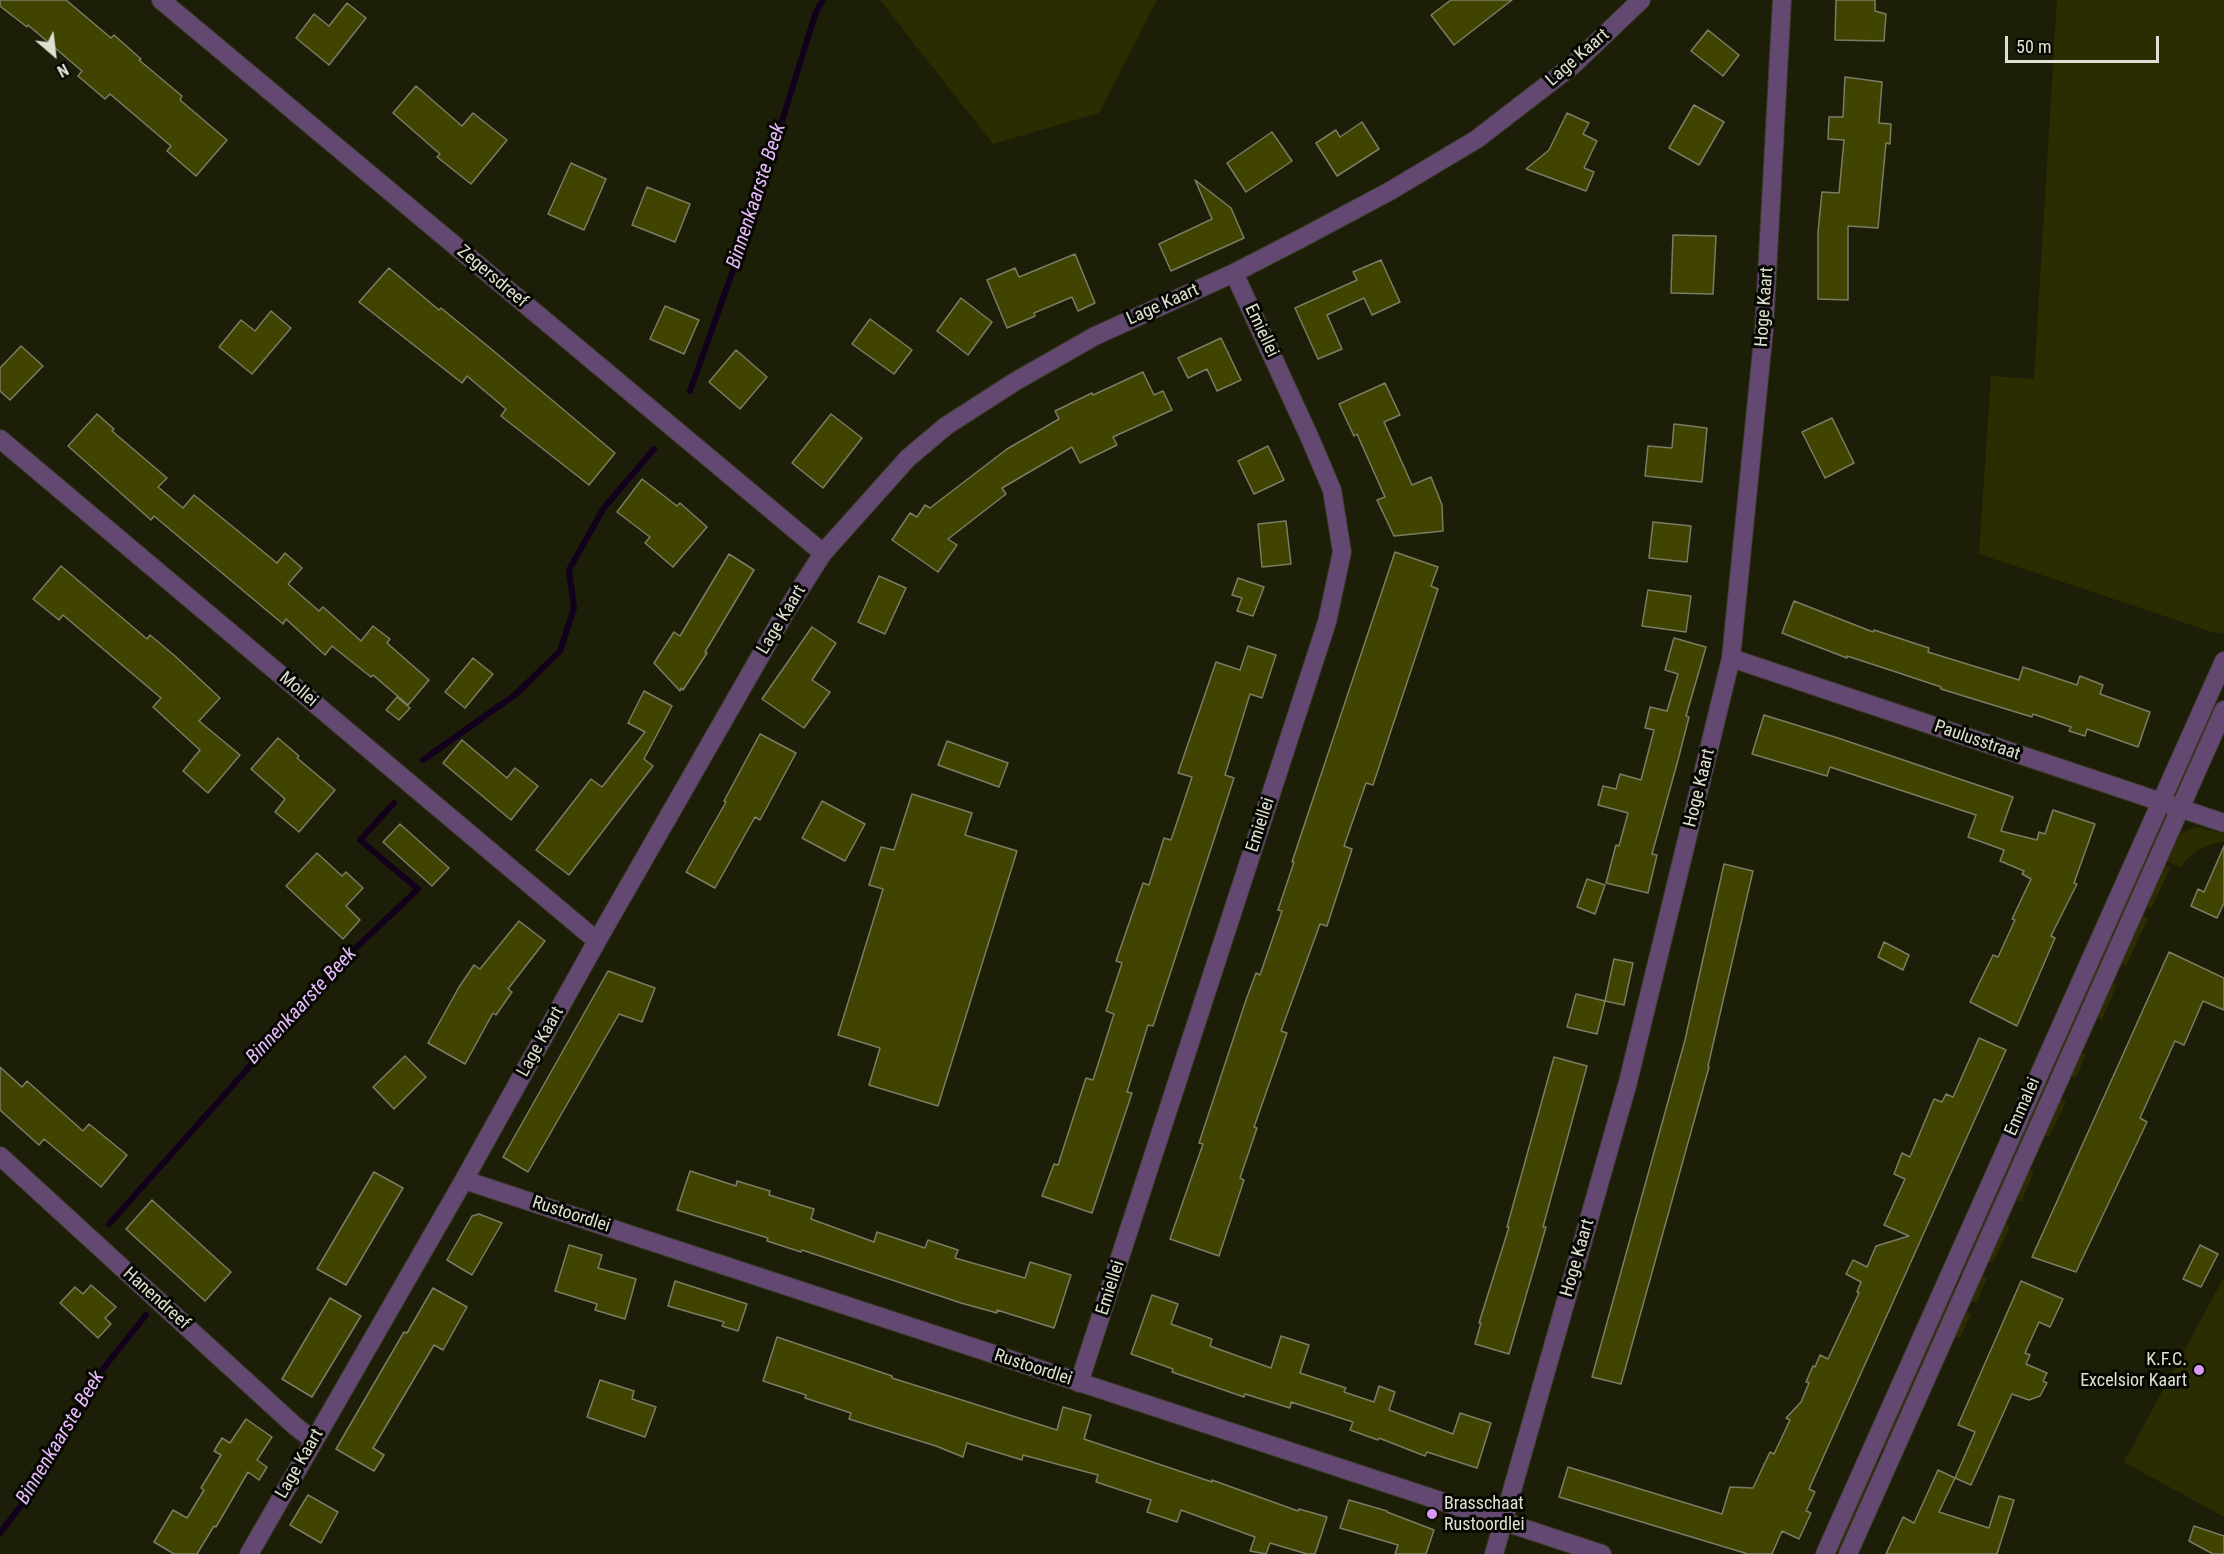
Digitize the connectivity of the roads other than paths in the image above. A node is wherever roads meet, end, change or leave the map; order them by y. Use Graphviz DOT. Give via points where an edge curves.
graph roads {
  1 [pos="161,0"];
  2 [pos="1641,0"];
  3 [pos="1782,0"];
  4 [pos="1234,273"];
  5 [pos="0,439"];
  6 [pos="823,553"];
  7 [pos="1731,658"];
  8 [pos="2224,661"];
  9 [pos="2224,710"];
  10 [pos="2160,802"];
  11 [pos="2180,809"];
  12 [pos="2224,823"];
  13 [pos="597,941"];
  14 [pos="0,1156"];
  15 [pos="464,1180"];
  16 [pos="1079,1383"];
  17 [pos="314,1440"];
  18 [pos="1504,1522"];
  19 [pos="249,1554"];
  20 [pos="1494,1554"];
  21 [pos="1602,1554"];
  22 [pos="1825,1554"];
  23 [pos="1848,1554"];
  1 -- 6 [label="street, Zegersdreef"];
  2 -- 4 [label="street, Lage Kaart" via="1573,65 1477,139 1390,191"];
  3 -- 7 [label="street, Hoge Kaart" via="1764,329"];
  4 -- 6 [label="street, Lage Kaart" via="1095,336 946,426 908,458"];
  4 -- 16 [label="street, Emiellei" via="1332,490 1342,552 1327,622"];
  5 -- 13 [label="street, Mollei"];
  6 -- 13 [label="street, Lage Kaart" via="784,613"];
  7 -- 10 [label="street, Paulusstraat"];
  7 -- 18 [label="street, Hoge Kaart" via="1628,1082"];
  8 -- 10 [label="street, Emmalei"];
  9 -- 11 [label="street, Emmalei"];
  10 -- 11 [label="street, Paulusstraat"];
  10 -- 22 [label="street, Emmalei"];
  11 -- 12 [label="street, Paulusstraat"];
  11 -- 23 [label="street, Emmalei"];
  13 -- 15 [label="street, Lage Kaart"];
  14 -- 17 [label="street, Hanendreef"];
  15 -- 16 [label="street, Rustoordlei"];
  15 -- 17 [label="street, Lage Kaart"];
  16 -- 18 [label="street, Rustoordlei"];
  17 -- 19 [label="street, Lage Kaart"];
  18 -- 20 [label="street, Hoge Kaart"];
  18 -- 21 [label="street, Rustoordlei"];
}
